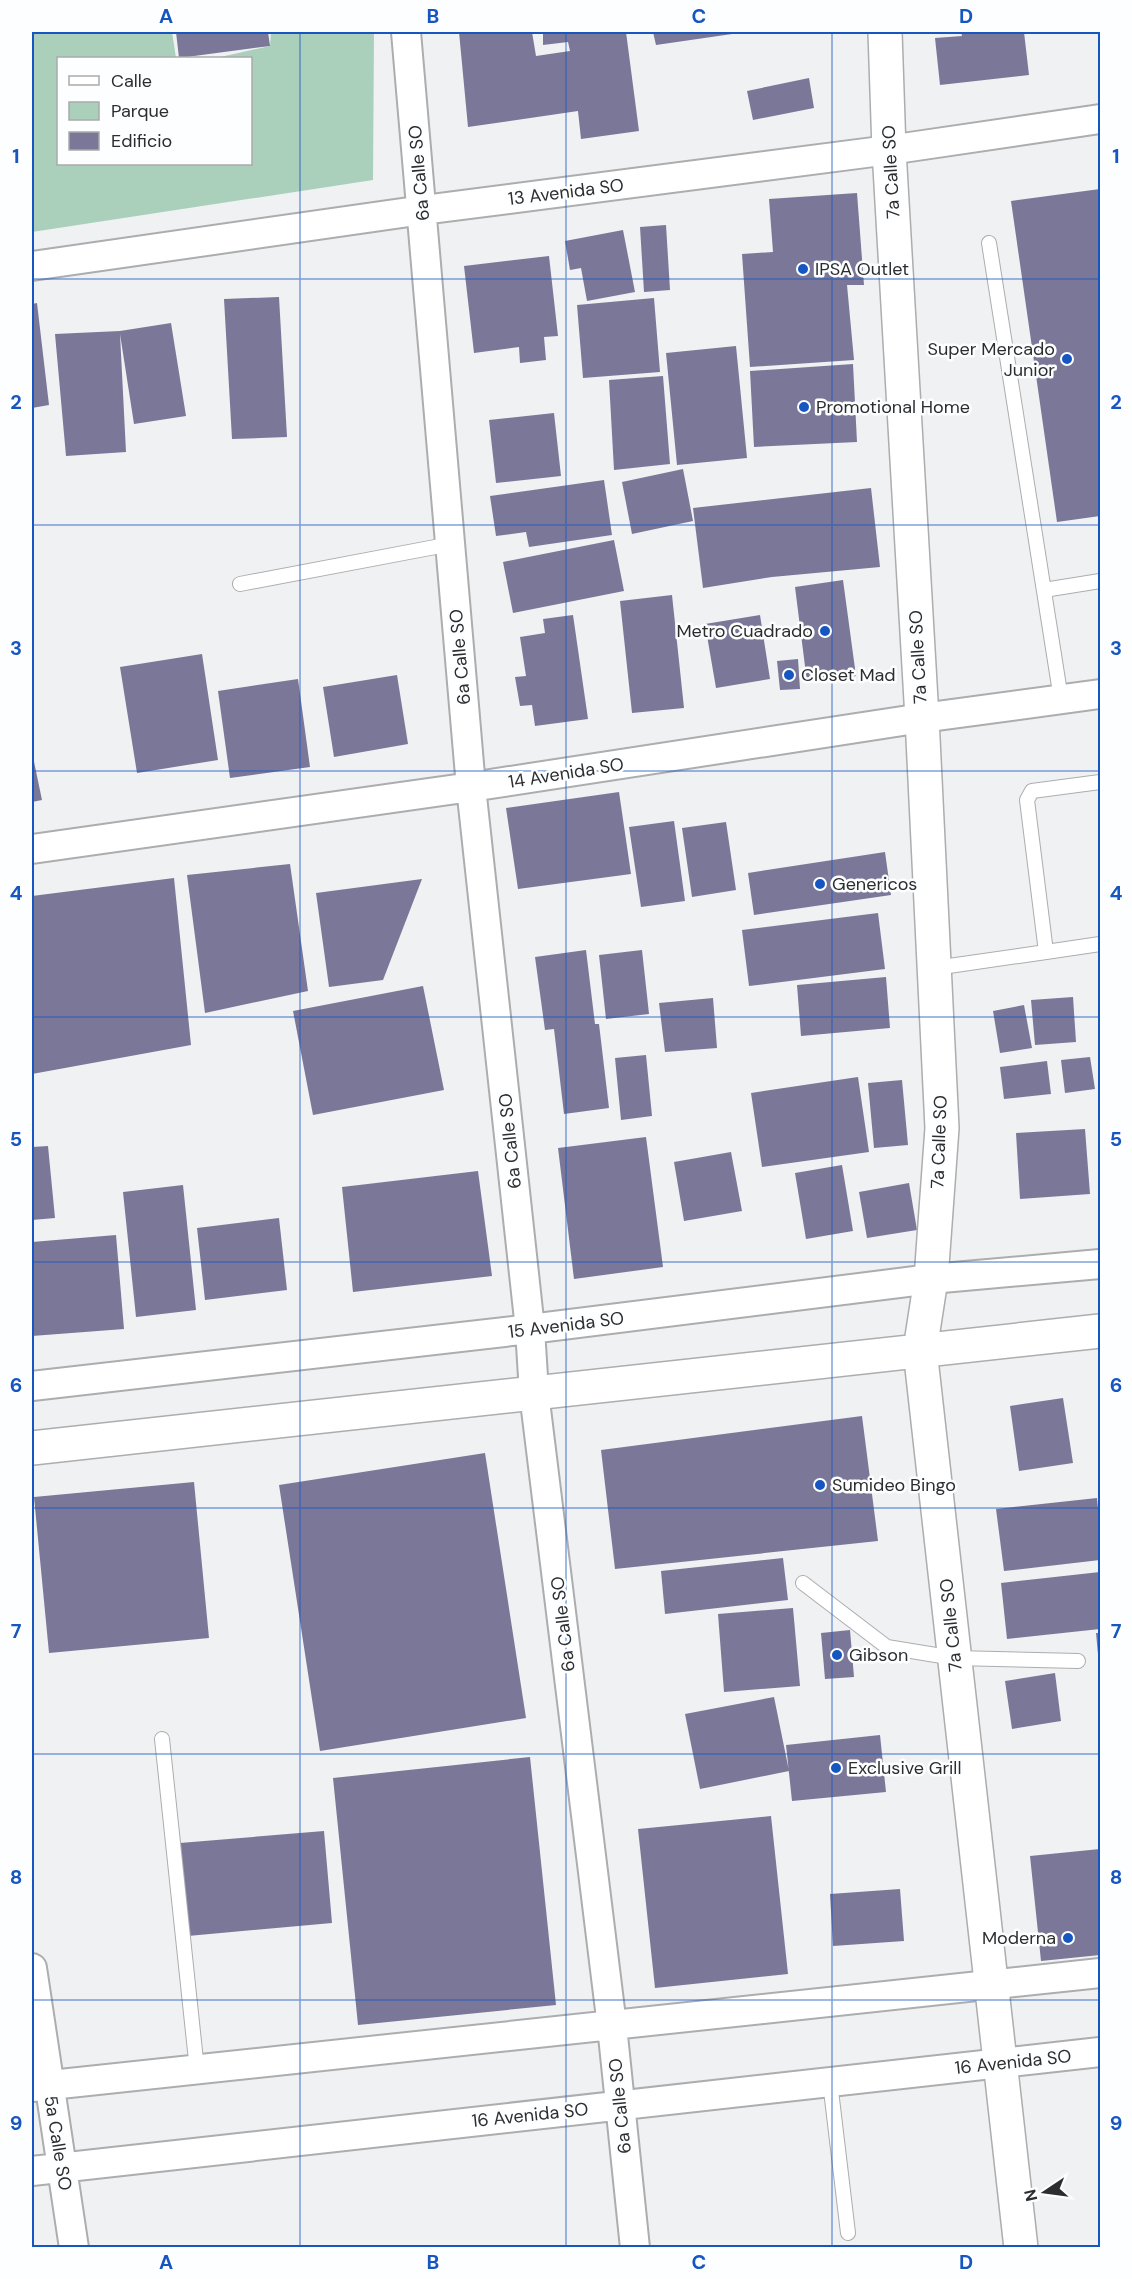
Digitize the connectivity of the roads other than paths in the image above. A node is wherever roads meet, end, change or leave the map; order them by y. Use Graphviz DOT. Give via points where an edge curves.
graph roads {
  1 [pos="406,32"];
  2 [pos="885,32"];
  3 [pos="1101,119"];
  4 [pos="890,150"];
  5 [pos="423,210"];
  6 [pos="989,243"];
  7 [pos="32,266"];
  8 [pos="451,543"];
  9 [pos="1101,581"];
  10 [pos="240,584"];
  11 [pos="1044,590"];
  12 [pos="1101,694"];
  13 [pos="1061,699"];
  14 [pos="922,718"];
  15 [pos="1101,782"];
  16 [pos="471,787"];
  17 [pos="32,849"];
  18 [pos="1101,944"];
  19 [pos="1046,952"];
  20 [pos="935,968"];
  21 [pos="1101,1264"];
  22 [pos="931,1279"];
  23 [pos="530,1329"];
  24 [pos="1101,1331"];
  25 [pos="920,1350"];
  26 [pos="32,1386"];
  27 [pos="534,1393"];
  28 [pos="32,1448"];
  29 [pos="803,1583"];
  30 [pos="954,1658"];
  31 [pos="1078,1661"];
  32 [pos="162,1739"];
  33 [pos="32,1968"];
  34 [pos="1101,1973"];
  35 [pos="992,1985"];
  36 [pos="612,2026"];
  37 [pos="1101,2052"];
  38 [pos="1000,2064"];
  39 [pos="198,2070"];
  40 [pos="830,2082"];
  41 [pos="40,2086"];
  42 [pos="620,2105"];
  43 [pos="62,2168"];
  44 [pos="32,2171"];
  45 [pos="848,2233"];
  46 [pos="74,2247"];
  47 [pos="635,2247"];
  48 [pos="1021,2247"];
  1 -- 5 [label="street, 6a Calle SO"];
  2 -- 4 [label="main road, 7a Calle SO"];
  3 -- 4 [label="street, 13 Avenida SO"];
  4 -- 5 [label="street, 13 Avenida SO"];
  4 -- 14 [label="main road, 7a Calle SO"];
  5 -- 7 [label="street, 13 Avenida SO"];
  5 -- 8 [label="street, 6a Calle SO"];
  6 -- 11 [label="lane"];
  8 -- 10 [label="lane"];
  8 -- 16 [label="street, 6a Calle SO"];
  9 -- 11 [label="lane"];
  11 -- 13 [label="lane"];
  12 -- 13 [label="street, 14 Avenida SO"];
  13 -- 14 [label="street, 14 Avenida SO"];
  14 -- 16 [label="street, 14 Avenida SO"];
  14 -- 20 [label="main road, 7a Calle SO"];
  15 -- 19 [label="lane" via="1032,791 1028,795"];
  16 -- 17 [label="street, 14 Avenida SO"];
  16 -- 23 [label="street, 6a Calle SO"];
  18 -- 19 [label="lane"];
  19 -- 20 [label="lane"];
  20 -- 22 [label="main road, 7a Calle SO" via="942,1128"];
  21 -- 22 [label="street, 15 Avenida SO"];
  22 -- 23 [label="street, 15 Avenida SO"];
  22 -- 25 [label="main road, 7a Calle SO"];
  23 -- 26 [label="street, 15 Avenida SO"];
  23 -- 27 [label="street, 6a Calle SO"];
  24 -- 25 [label="main road"];
  25 -- 27 [label="main road"];
  25 -- 30 [label="main road, 7a Calle SO"];
  27 -- 28 [label="main road"];
  27 -- 36 [label="street, 6a Calle SO"];
  29 -- 30 [label="lane" via="887,1647"];
  30 -- 31 [label="lane"];
  30 -- 35 [label="main road, 7a Calle SO"];
  32 -- 39 [label="lane"];
  33 -- 41 [label="street, 5a Calle SO"];
  34 -- 35 [label="street"];
  35 -- 36 [label="street"];
  35 -- 38 [label="main road, 7a Calle SO"];
  36 -- 39 [label="street"];
  36 -- 42 [label="street, 6a Calle SO"];
  37 -- 38 [label="street, 16 Avenida SO"];
  38 -- 40 [label="street, 16 Avenida SO"];
  38 -- 48 [label="main road, 7a Calle SO"];
  39 -- 41 [label="street"];
  40 -- 42 [label="street, 16 Avenida SO"];
  40 -- 45 [label="lane"];
  41 -- 43 [label="street, 5a Calle SO"];
  42 -- 43 [label="street, 16 Avenida SO"];
  42 -- 47 [label="street, 6a Calle SO"];
  43 -- 44 [label="street, 16 Avenida SO"];
  43 -- 46 [label="street, 5a Calle SO"];
}
